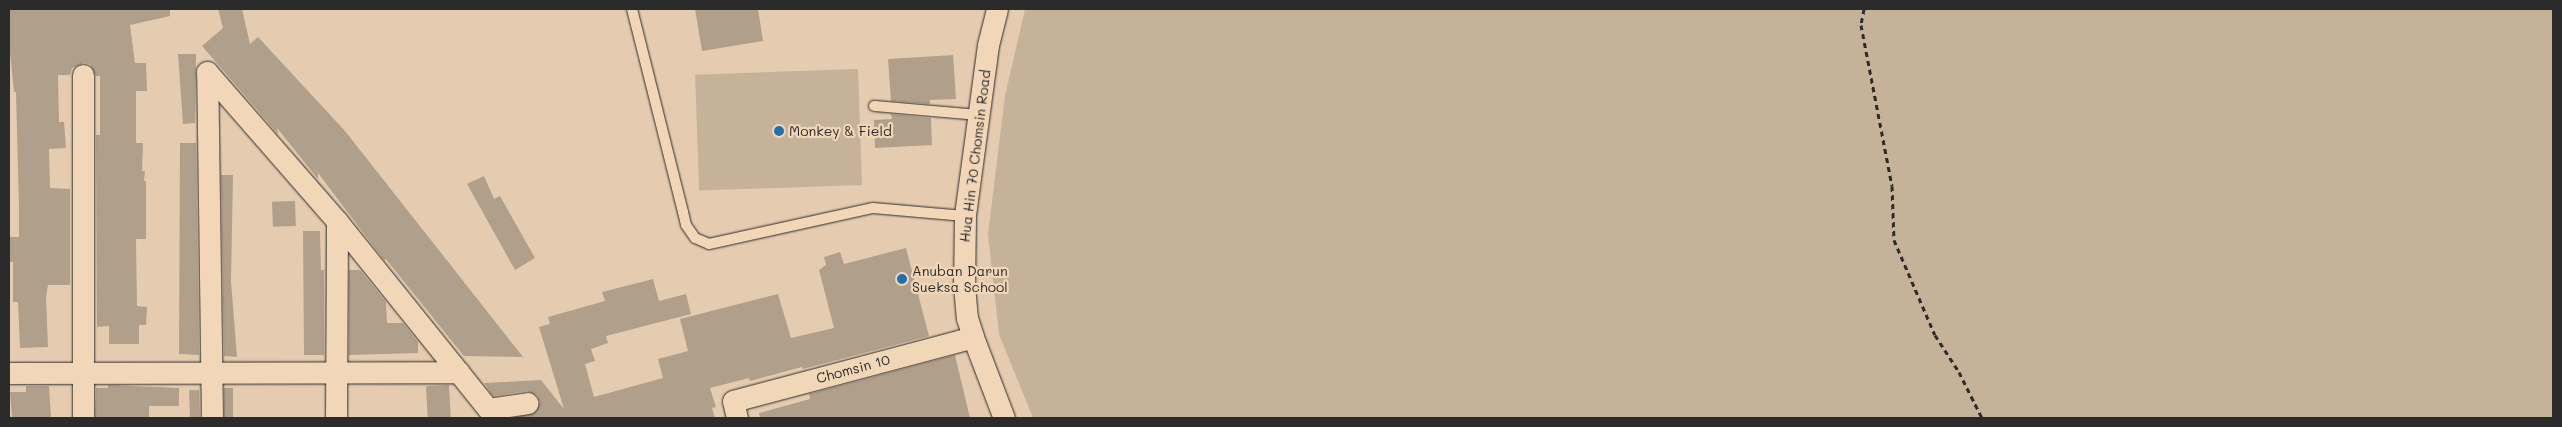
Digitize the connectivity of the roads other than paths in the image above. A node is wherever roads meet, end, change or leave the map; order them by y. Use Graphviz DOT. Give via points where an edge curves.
graph roads {
  1 [pos="632,9"];
  2 [pos="997,9"];
  3 [pos="83,75"];
  4 [pos="874,106"];
  5 [pos="980,115"];
  6 [pos="965,216"];
  7 [pos="337,221"];
  8 [pos="973,336"];
  9 [pos="210,372"];
  10 [pos="459,372"];
  11 [pos="9,373"];
  12 [pos="83,373"];
  13 [pos="337,373"];
  14 [pos="528,403"];
  15 [pos="735,410"];
  16 [pos="83,418"];
  17 [pos="212,418"];
  18 [pos="336,418"];
  19 [pos="1004,418"];
  1 -- 6 [label="lane" via="684,219 695,238 709,244 873,208"];
  2 -- 5 [label="street, Hua Hin 70 Chomsin Road" via="988,45"];
  3 -- 12 [label="street"];
  4 -- 5 [label="lane"];
  5 -- 6 [label="street, Hua Hin 70 Chomsin Road"];
  6 -- 8 [label="street, Hua Hin 70 Chomsin Road" via="964,286 967,318"];
  7 -- 9 [label="street" via="207,72"];
  7 -- 10 [label="street"];
  7 -- 13 [label="street"];
  8 -- 15 [label="street, Chomsin 10"];
  8 -- 19 [label="street, Hua Hin 70 Chomsin Road"];
  9 -- 12 [label="street"];
  9 -- 13 [label="street"];
  9 -- 17 [label="street"];
  10 -- 13 [label="street"];
  10 -- 14 [label="street" via="488,409"];
  11 -- 12 [label="street"];
  12 -- 16 [label="street"];
  13 -- 18 [label="street"];
}
